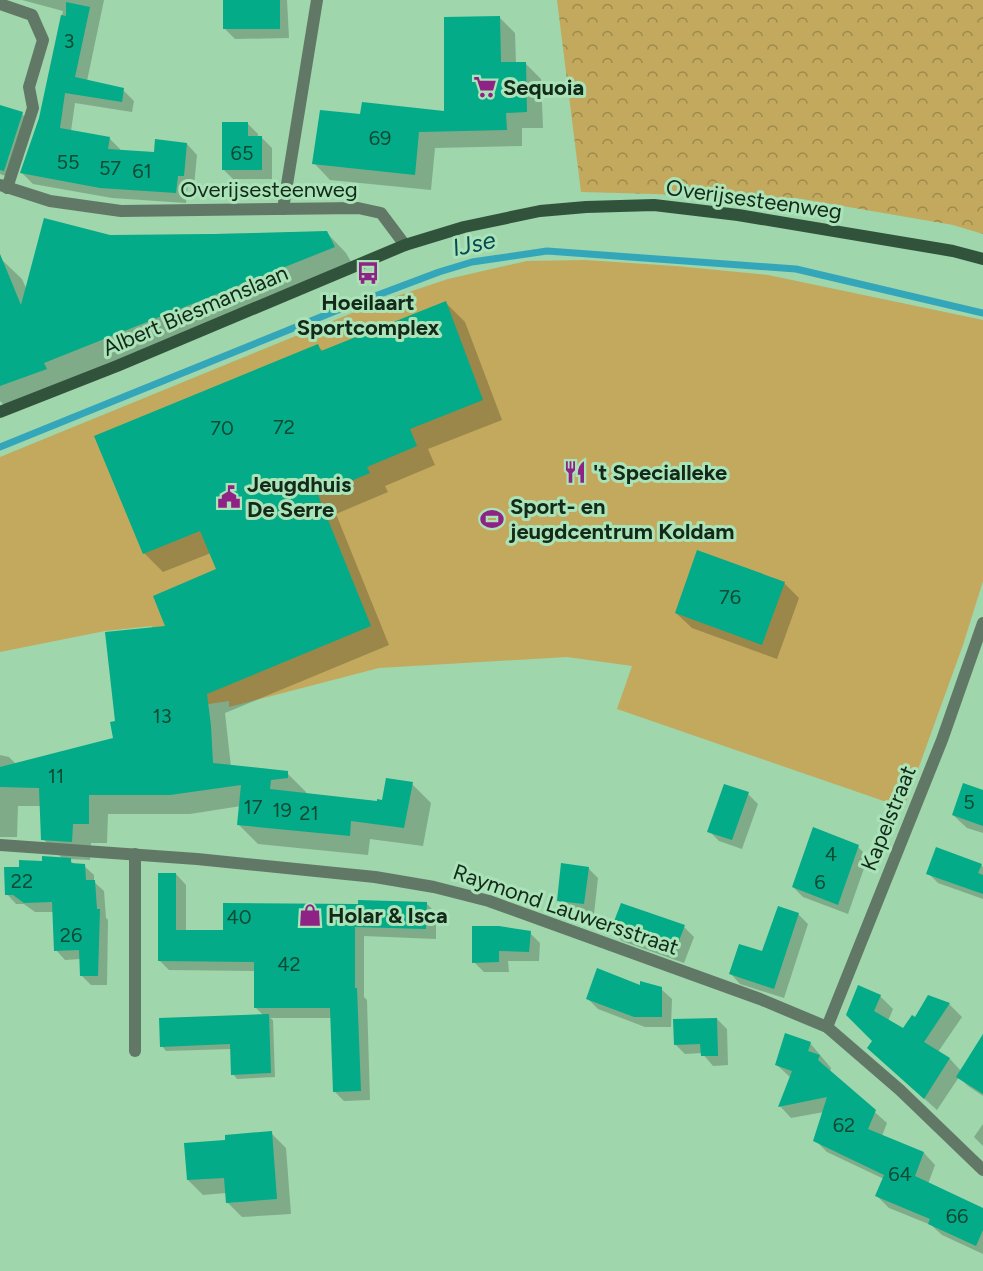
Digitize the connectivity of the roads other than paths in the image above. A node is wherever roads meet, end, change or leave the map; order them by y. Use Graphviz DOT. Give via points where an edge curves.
graph roads {
  1 [pos="317,0"];
  2 [pos="0,4"];
  3 [pos="4,186"];
  4 [pos="283,209"];
  5 [pos="405,245"];
  6 [pos="983,259"];
  7 [pos="0,412"];
  8 [pos="983,623"];
  9 [pos="0,845"];
  10 [pos="135,854"];
  11 [pos="827,1027"];
  12 [pos="135,1052"];
  13 [pos="983,1170"];
  1 -- 4 [label="street"];
  2 -- 3 [label="street" via="32,15 43,40 29,87 33,108"];
  3 -- 4 [label="street, Overijsesteenweg" via="50,201 121,211"];
  4 -- 5 [label="street, Overijsesteenweg" via="358,208 381,213"];
  5 -- 6 [label="main road, Overijsesteenweg" via="464,227 540,212 654,205 738,214"];
  5 -- 7 [label="main road, Albert Biesmanslaan"];
  8 -- 11 [label="street, Kapelstraat" via="942,740"];
  9 -- 10 [label="street, Raymond Lauwersstraat"];
  10 -- 11 [label="street, Raymond Lauwersstraat" via="375,877 434,887 489,901"];
  10 -- 12 [label="street"];
  11 -- 13 [label="street, Raymond Lauwersstraat"];
}
